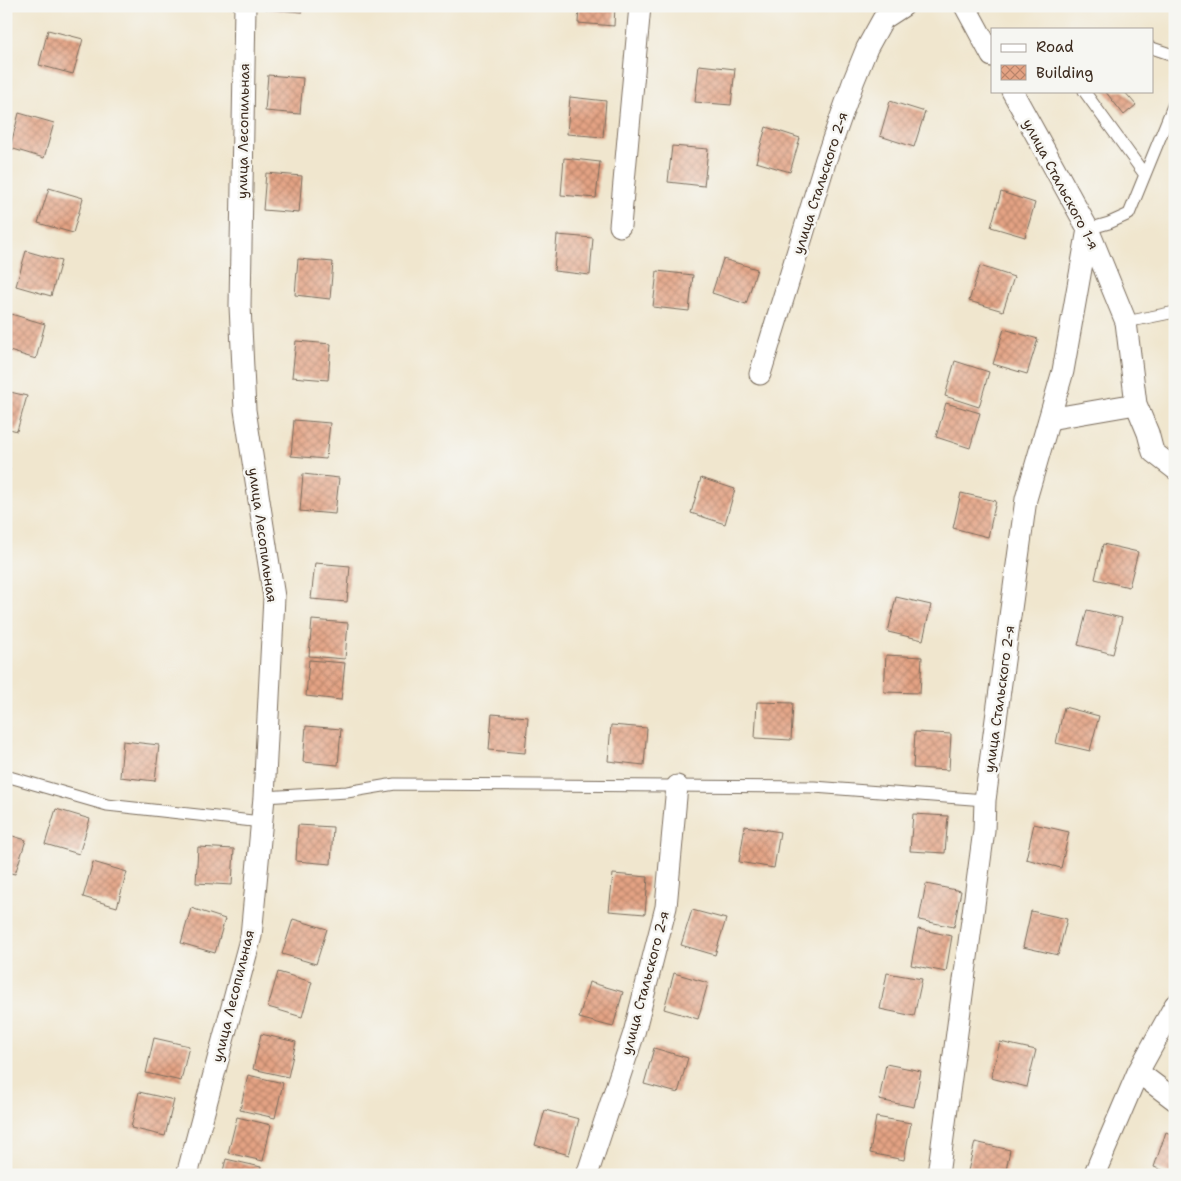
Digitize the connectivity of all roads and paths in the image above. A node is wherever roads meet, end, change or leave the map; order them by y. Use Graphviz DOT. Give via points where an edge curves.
graph roads {
  1 [pos="245,6"];
  2 [pos="640,6"];
  3 [pos="903,6"];
  4 [pos="965,6"];
  5 [pos="1154,49"];
  6 [pos="991,54"];
  7 [pos="1175,60"];
  8 [pos="1013,92"];
  9 [pos="1085,92"];
  10 [pos="1175,101"];
  11 [pos="1145,175"];
  12 [pos="620,226"];
  13 [pos="1088,229"];
  14 [pos="1175,312"];
  15 [pos="1126,322"];
  16 [pos="760,374"];
  17 [pos="1136,404"];
  18 [pos="1050,419"];
  19 [pos="1175,469"];
  20 [pos="6,776"];
  21 [pos="677,786"];
  22 [pos="264,797"];
  23 [pos="985,800"];
  24 [pos="262,822"];
  25 [pos="1175,1005"];
  26 [pos="1138,1072"];
  27 [pos="1175,1100"];
  28 [pos="187,1175"];
  29 [pos="587,1175"];
  30 [pos="938,1175"];
  31 [pos="1094,1175"];
  1 -- 22 [label="street, улица Лесопильная" via="240,306 245,410 274,597"];
  2 -- 12 [label="street"];
  3 -- 16 [label="street, улица Стальского 2-я" via="884,19 854,80 826,159"];
  4 -- 6 [label="street"];
  5 -- 7 [label="lane" via="1173,55"];
  8 -- 13 [label="street, улица Стальского 1-я"];
  9 -- 11 [label="lane"];
  10 -- 11 [label="lane"];
  11 -- 13 [label="lane" via="1129,214"];
  13 -- 15 [label="street, улица Стальского 1-я"];
  13 -- 18 [label="street, улица Стальского 2-я" via="1063,371"];
  14 -- 15 [label="lane"];
  15 -- 17 [label="street, улица Стальского 1-я"];
  17 -- 18 [label="street"];
  17 -- 19 [label="street, улица Стальского 1-я" via="1153,452"];
  18 -- 23 [label="street, улица Стальского 2-я" via="1026,499"];
  20 -- 24 [label="lane" via="107,805"];
  21 -- 22 [label="lane" via="394,784 347,792"];
  21 -- 23 [label="lane" via="814,787"];
  21 -- 29 [label="street, улица Стальского 2-я" via="666,907 634,1033"];
  22 -- 24 [label="street, улица Лесопильная"];
  23 -- 30 [label="street, улица Стальского 2-я" via="984,830"];
  24 -- 28 [label="street, улица Лесопильная" via="251,936"];
  25 -- 26 [label="street"];
  26 -- 27 [label="street"];
  26 -- 31 [label="street"];
}
